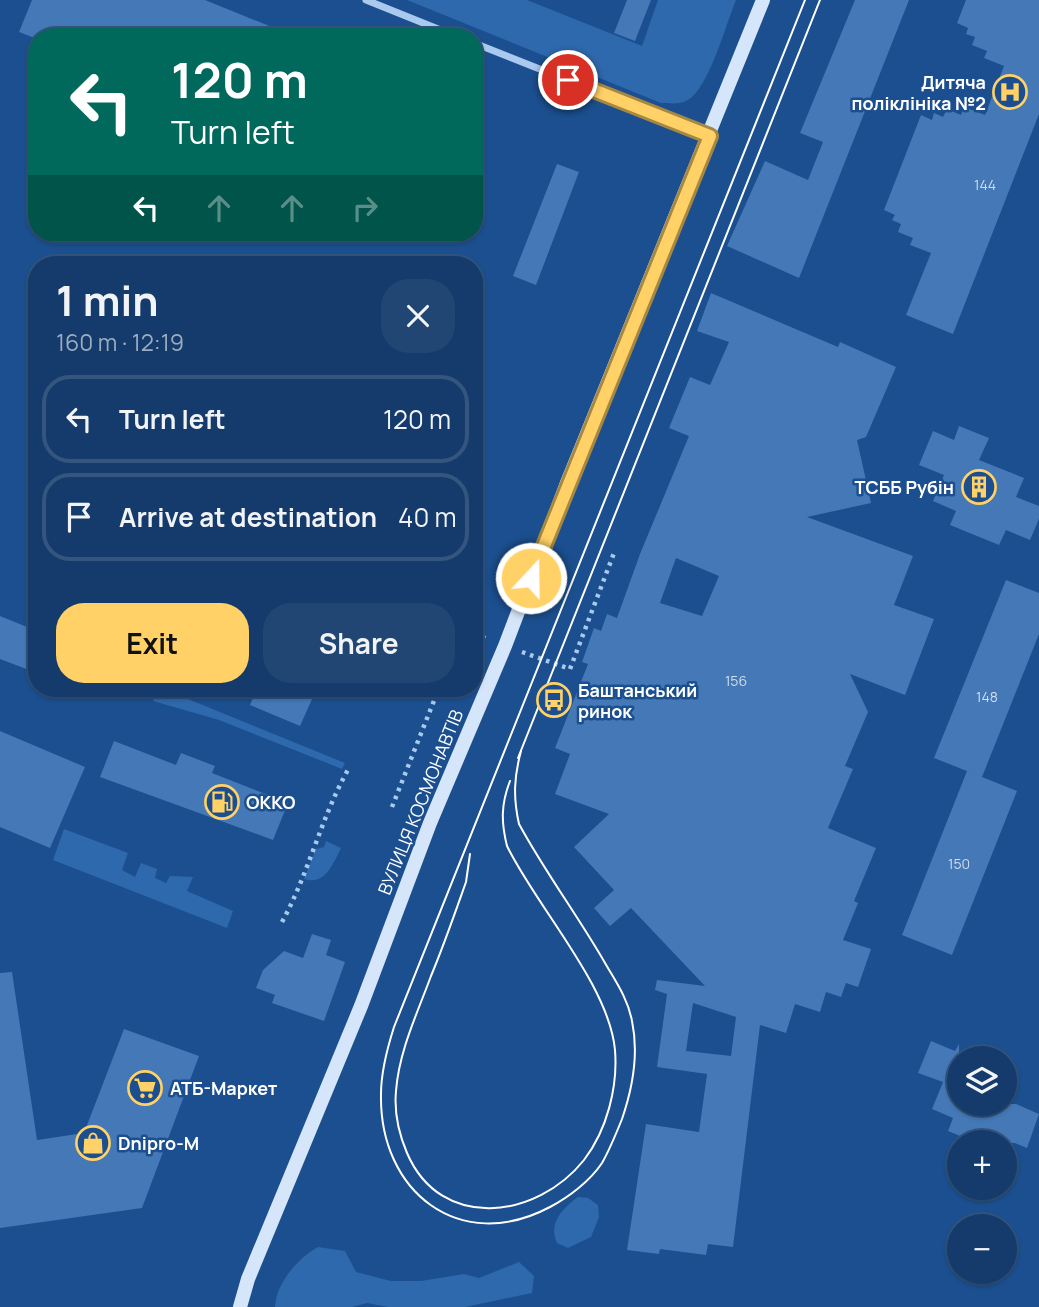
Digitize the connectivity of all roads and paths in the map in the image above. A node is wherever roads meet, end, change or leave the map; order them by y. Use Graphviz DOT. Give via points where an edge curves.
graph roads {
  1 [pos="366,0"];
  2 [pos="763,0"];
  3 [pos="436,28"];
  4 [pos="483,47"];
  5 [pos="710,136"];
  6 [pos="614,553"];
  7 [pos="483,637"];
  8 [pos="505,646"];
  9 [pos="435,697"];
  10 [pos="349,768"];
  11 [pos="392,807"];
  12 [pos="282,922"];
  13 [pos="240,1307"];
  1 -- 3 [label="street"];
  2 -- 5 [label="main road, ВУЛИЦЯ КОСМОНАВТІВ"];
  4 -- 5 [label="street"];
  5 -- 8 [label="main road, ВУЛИЦЯ КОСМОНАВТІВ"];
  6 -- 8 [label="path" via="570,669"];
  7 -- 8 [label="path"];
  8 -- 13 [label="main road, ВУЛИЦЯ КОСМОНАВТІВ"];
  9 -- 11 [label="path"];
  10 -- 12 [label="path"];
}
